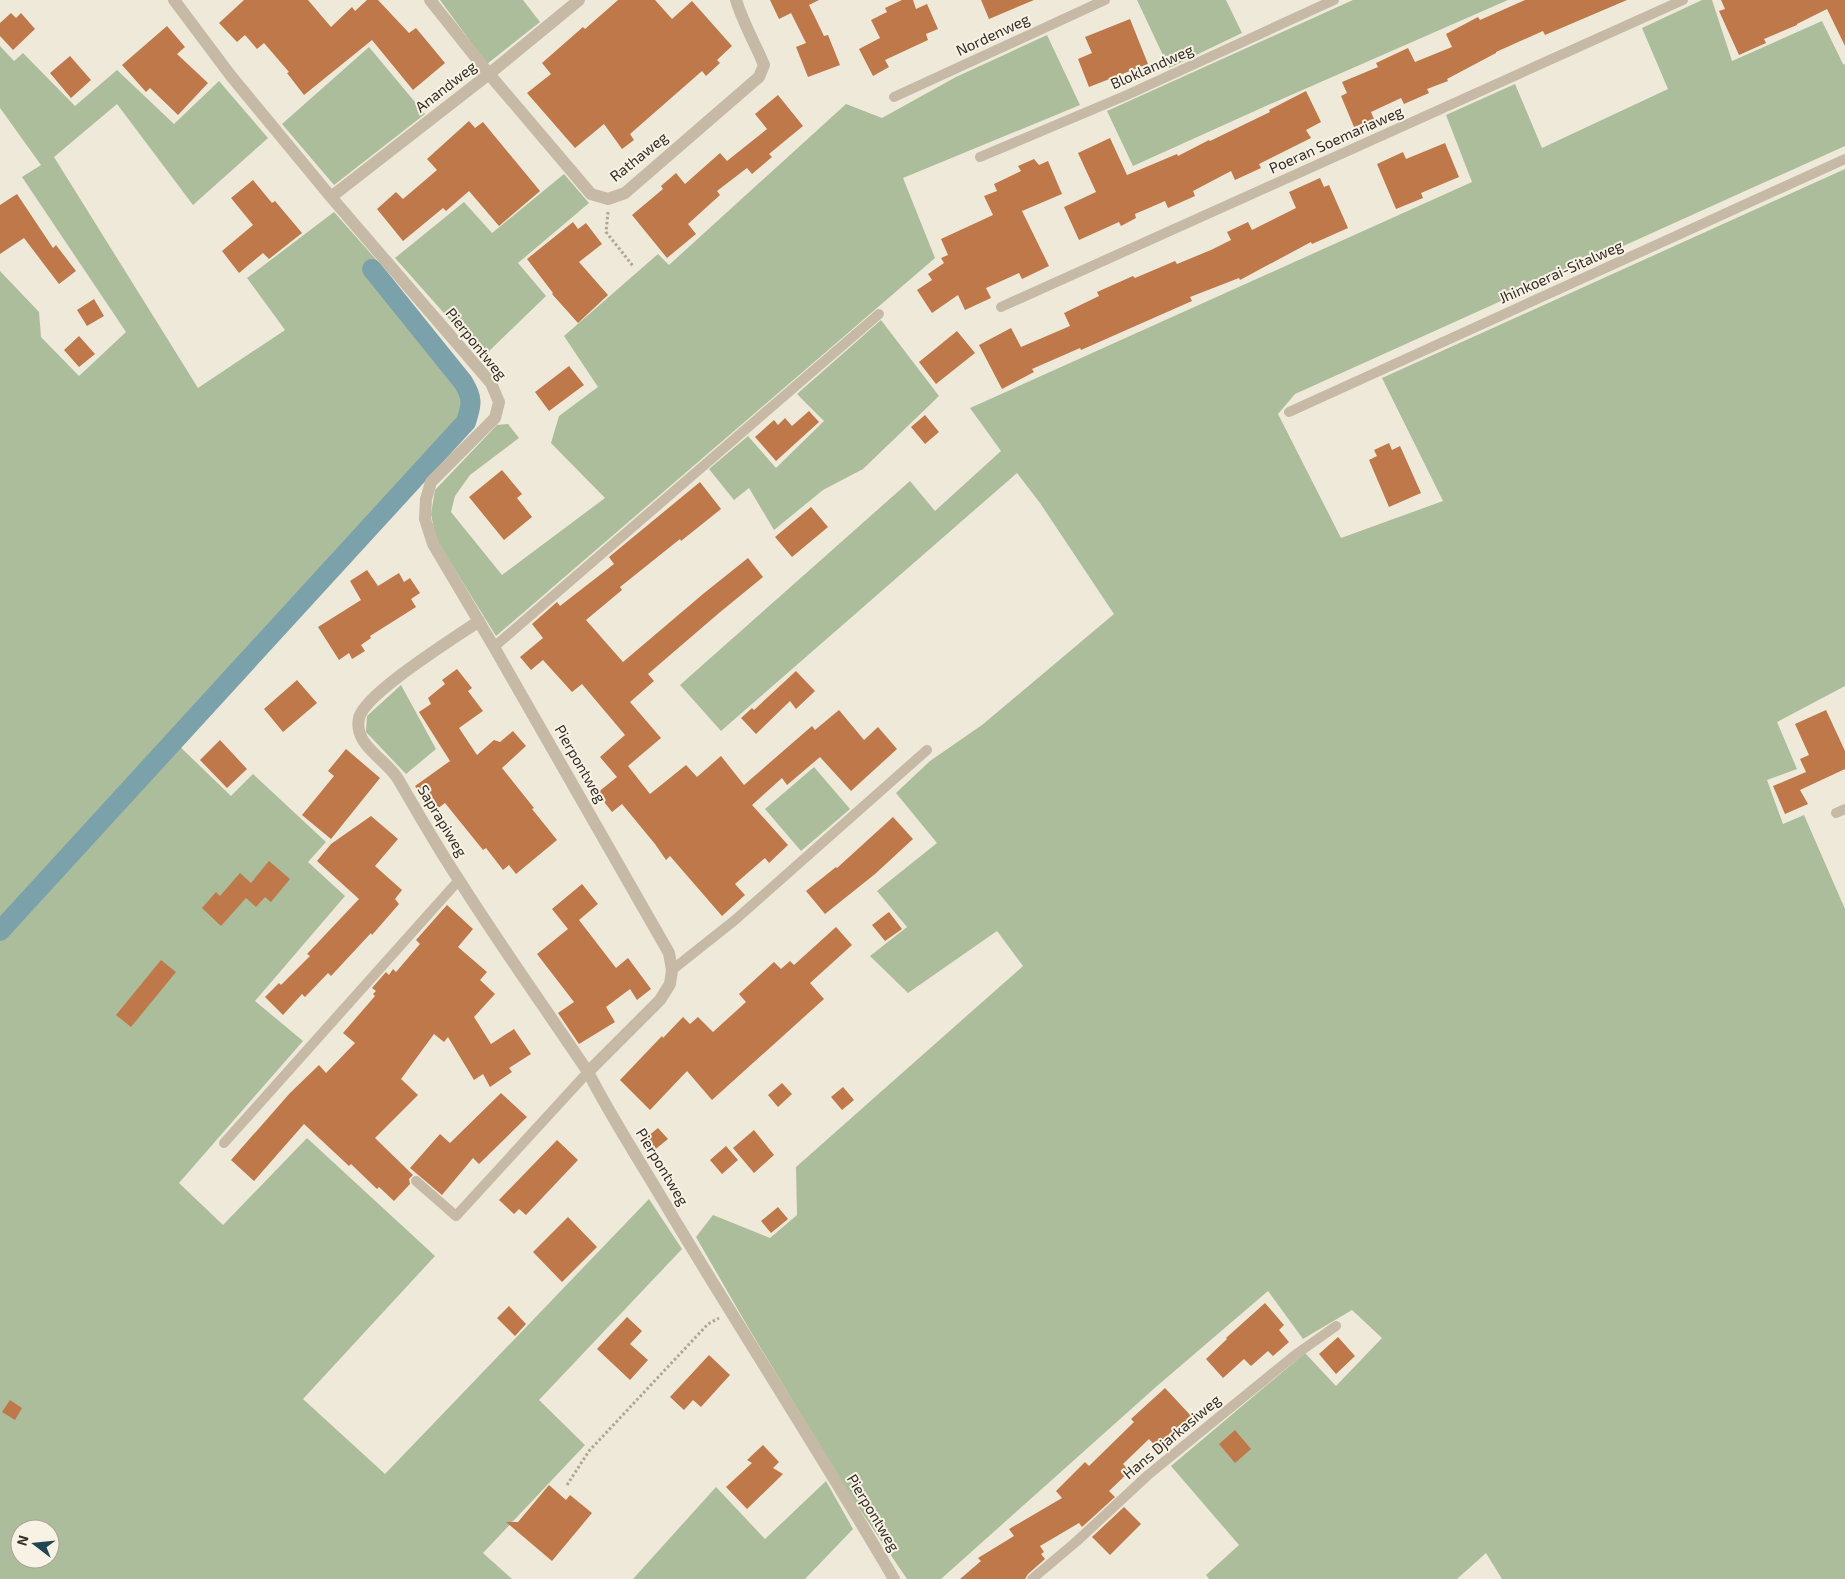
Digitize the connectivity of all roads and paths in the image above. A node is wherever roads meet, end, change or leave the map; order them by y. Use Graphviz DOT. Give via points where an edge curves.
graph roads {
  1 [pos="174,0"];
  2 [pos="430,0"];
  3 [pos="579,0"];
  4 [pos="736,0"];
  5 [pos="1105,0"];
  6 [pos="1334,0"];
  7 [pos="1683,0"];
  8 [pos="489,74"];
  9 [pos="894,97"];
  10 [pos="980,157"];
  11 [pos="1845,159"];
  12 [pos="331,197"];
  13 [pos="608,199"];
  14 [pos="633,266"];
  15 [pos="1001,307"];
  16 [pos="879,314"];
  17 [pos="1288,412"];
  18 [pos="479,621"];
  19 [pos="494,647"];
  20 [pos="927,750"];
  21 [pos="458,880"];
  22 [pos="672,970"];
  23 [pos="588,1072"];
  24 [pos="224,1143"];
  25 [pos="416,1181"];
  26 [pos="730,1312"];
  27 [pos="1336,1326"];
  28 [pos="567,1484"];
  29 [pos="894,1579"];
  30 [pos="1032,1579"];
  1 -- 12 [label="street, Pierpontweg" via="231,76"];
  2 -- 8 [label="street, Rathaweg"];
  3 -- 8 [label="street, Anandweg"];
  4 -- 13 [label="street, Rathaweg" via="764,65 759,77 626,193"];
  5 -- 9 [label="lane, Nordenweg"];
  6 -- 10 [label="lane, Bloklandweg" via="1127,95"];
  7 -- 15 [label="lane, Poeran Soemariaweg"];
  8 -- 12 [label="street, Anandweg"];
  8 -- 13 [label="street, Rathaweg" via="591,194"];
  11 -- 17 [label="lane, Jhinkoerai-Sitalweg"];
  12 -- 18 [label="street, Pierpontweg" via="491,383 499,402 495,418 431,482 426,500 425,519 433,544"];
  13 -- 14 [label="path" via="606,232"];
  16 -- 19 [label="lane"];
  18 -- 19 [label="street, Pierpontweg"];
  18 -- 21 [label="street, Saprapiweg" via="376,695 361,712 358,725 367,746 392,769"];
  19 -- 22 [label="street, Pierpontweg" via="669,953"];
  20 -- 22 [label="lane" via="735,920"];
  21 -- 23 [label="street, Saprapiweg"];
  21 -- 24 [label="lane"];
  22 -- 23 [label="street" via="670,984 660,1000"];
  23 -- 25 [label="lane" via="456,1216"];
  23 -- 26 [label="street, Pierpontweg"];
  26 -- 28 [label="path" via="708,1324 628,1407 589,1451"];
  26 -- 29 [label="street, Pierpontweg"];
  27 -- 30 [label="lane, Hans Djarkasiweg" via="1295,1355 1148,1475"];
}
